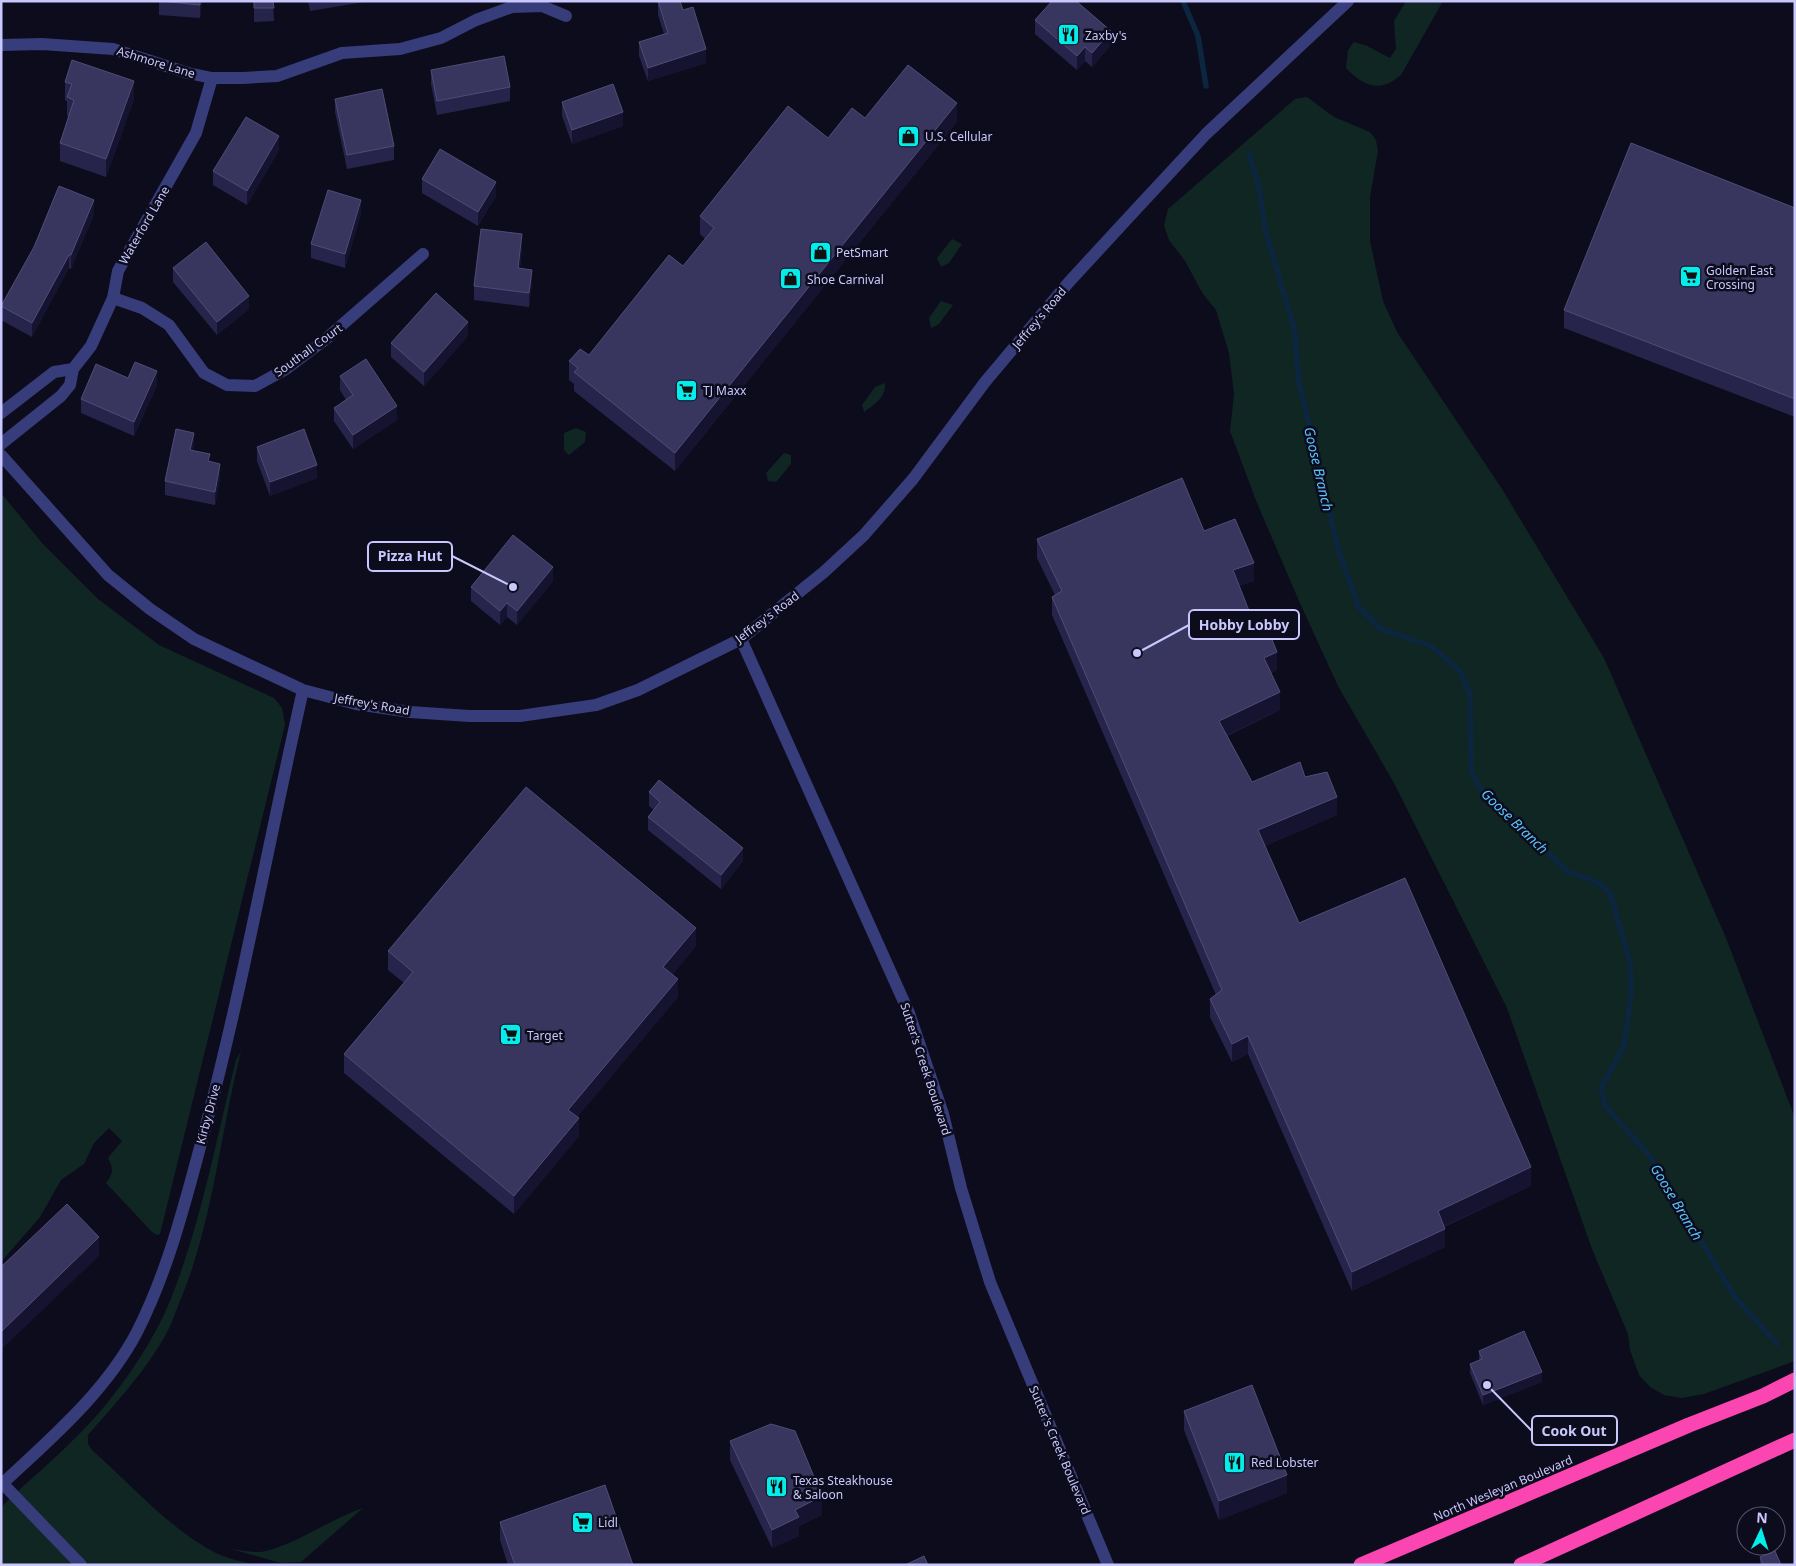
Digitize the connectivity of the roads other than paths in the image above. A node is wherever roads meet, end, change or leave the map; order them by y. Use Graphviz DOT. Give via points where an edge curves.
graph roads {
  1 [pos="1348,1"];
  2 [pos="566,16"];
  3 [pos="1,45"];
  4 [pos="212,78"];
  5 [pos="424,254"];
  6 [pos="114,298"];
  7 [pos="73,369"];
  8 [pos="1,413"];
  9 [pos="1,444"];
  10 [pos="1,455"];
  11 [pos="741,638"];
  12 [pos="303,690"];
  13 [pos="1795,1380"];
  14 [pos="1795,1440"];
  15 [pos="2,1485"];
  16 [pos="81,1565"];
  17 [pos="1108,1565"];
  18 [pos="1361,1565"];
  19 [pos="1521,1565"];
  1 -- 11 [label="street, Jeffrey's Road" via="1206,134 1069,282 985,382 913,479 864,535 824,572"];
  2 -- 4 [label="street, Ashmore Lane" via="542,6 512,7 441,38 400,49 342,53 277,76"];
  3 -- 4 [label="street, Ashmore Lane" via="113,48"];
  4 -- 6 [label="street, Waterford Lane" via="196,133 118,271"];
  5 -- 6 [label="street, Southall Court" via="327,338 286,369 255,386 227,385 204,373 169,325 142,308"];
  6 -- 7 [label="street, Waterford Lane" via="91,346"];
  7 -- 8 [label="street" via="54,372"];
  7 -- 9 [label="street, Waterford Lane" via="70,385 61,396"];
  10 -- 12 [label="street, Jeffrey's Road" via="108,575 150,609 194,639"];
  11 -- 12 [label="street, Jeffrey's Road" via="638,690 596,705 520,716 410,712 356,704"];
  11 -- 17 [label="street, Sutter's Creek Boulevard" via="909,1013 943,1114 961,1188 990,1282"];
  12 -- 15 [label="street, Kirby Drive" via="229,1037 179,1226 160,1279 136,1333 103,1382 66,1424"];
  13 -- 18 [label="highway, North Wesleyan Boulevard"];
  14 -- 19 [label="highway"];
  15 -- 16 [label="street"];
}
